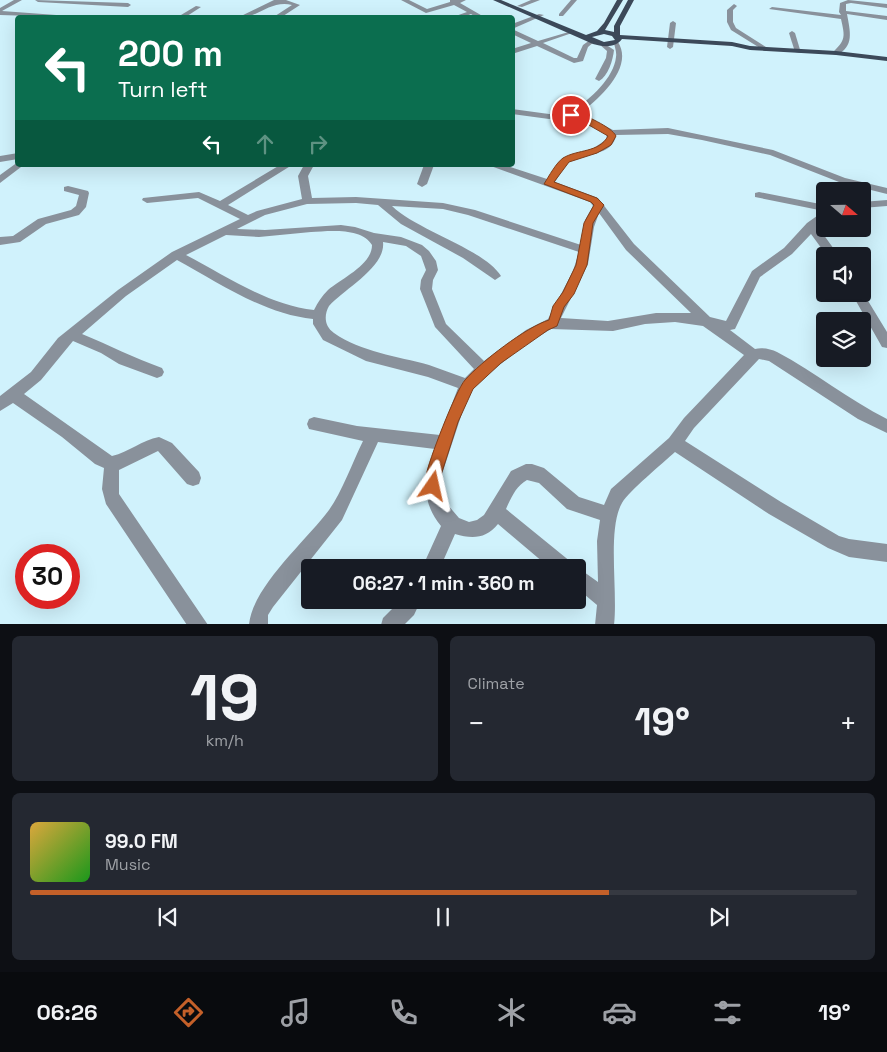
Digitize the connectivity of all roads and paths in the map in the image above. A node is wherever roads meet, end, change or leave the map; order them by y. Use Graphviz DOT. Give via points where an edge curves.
graph roads {
  1 [pos="19,0"];
  2 [pos="38,0"];
  3 [pos="404,0"];
  4 [pos="463,0"];
  5 [pos="496,0"];
  6 [pos="506,0"];
  7 [pos="537,0"];
  8 [pos="574,0"];
  9 [pos="620,0"];
  10 [pos="631,0"];
  11 [pos="74,1"];
  12 [pos="452,1"];
  13 [pos="128,5"];
  14 [pos="520,6"];
  15 [pos="734,6"];
  16 [pos="887,6"];
  17 [pos="198,7"];
  18 [pos="772,9"];
  19 [pos="426,11"];
  20 [pos="472,12"];
  21 [pos="0,13"];
  22 [pos="843,14"];
  23 [pos="15,15"];
  24 [pos="50,15"];
  25 [pos="184,15"];
  26 [pos="247,15"];
  27 [pos="280,15"];
  28 [pos="433,15"];
  29 [pos="462,15"];
  30 [pos="478,15"];
  31 [pos="561,15"];
  32 [pos="538,17"];
  33 [pos="887,18"];
  34 [pos="673,22"];
  35 [pos="515,26"];
  36 [pos="515,32"];
  37 [pos="570,32"];
  38 [pos="598,32"];
  39 [pos="792,33"];
  40 [pos="617,39"];
  41 [pos="591,40"];
  42 [pos="538,43"];
  43 [pos="602,44"];
  44 [pos="670,44"];
  45 [pos="767,50"];
  46 [pos="515,51"];
  47 [pos="799,52"];
  48 [pos="840,54"];
  49 [pos="887,55"];
  50 [pos="887,60"];
  51 [pos="515,103"];
  52 [pos="565,108"];
  53 [pos="515,111"];
  54 [pos="574,114"];
  55 [pos="608,131"];
  56 [pos="15,156"];
  57 [pos="0,159"];
  58 [pos="16,167"];
  59 [pos="284,167"];
  60 [pos="428,167"];
  61 [pos="500,167"];
  62 [pos="307,168"];
  63 [pos="0,180"];
  64 [pos="422,184"];
  65 [pos="549,184"];
  66 [pos="68,189"];
  67 [pos="887,191"];
  68 [pos="759,195"];
  69 [pos="147,200"];
  70 [pos="307,201"];
  71 [pos="380,201"];
  72 [pos="887,203"];
  73 [pos="871,204"];
  74 [pos="221,205"];
  75 [pos="599,205"];
  76 [pos="816,206"];
  77 [pos="248,219"];
  78 [pos="816,222"];
  79 [pos="413,225"];
  80 [pos="811,226"];
  81 [pos="224,231"];
  82 [pos="374,237"];
  83 [pos="399,240"];
  84 [pos="0,241"];
  85 [pos="826,247"];
  86 [pos="585,250"];
  87 [pos="176,255"];
  88 [pos="495,276"];
  89 [pos="863,302"];
  90 [pos="318,315"];
  91 [pos="706,321"];
  92 [pos="553,323"];
  93 [pos="71,335"];
  94 [pos="887,344"];
  95 [pos="754,355"];
  96 [pos="483,370"];
  97 [pos="157,372"];
  98 [pos="468,385"];
  99 [pos="14,395"];
  100 [pos="0,405"];
  101 [pos="314,424"];
  102 [pos="887,426"];
  103 [pos="374,435"];
  104 [pos="445,443"];
  105 [pos="674,443"];
  106 [pos="112,464"];
  107 [pos="193,478"];
  108 [pos="496,512"];
  109 [pos="608,514"];
  110 [pos="451,524"];
  111 [pos="887,553"];
  112 [pos="435,559"];
  113 [pos="554,559"];
  114 [pos="586,584"];
  115 [pos="607,601"];
  116 [pos="405,609"];
  117 [pos="198,624"];
  118 [pos="258,624"];
  119 [pos="390,624"];
  120 [pos="604,624"];
  1 -- 21 [label="street"];
  2 -- 11 [label="street"];
  3 -- 19 [label="street"];
  4 -- 12 [label="street"];
  5 -- 32 [label="main road"];
  6 -- 14 [label="main road"];
  7 -- 14 [label="street"];
  8 -- 31 [label="street"];
  9 -- 38 [label="main road" via="607,24"];
  10 -- 40 [label="main road" via="617,26"];
  11 -- 13 [label="street"];
  11 -- 24 [label="street"];
  12 -- 19 [label="street"];
  12 -- 20 [label="street"];
  14 -- 32 [label="main road"];
  15 -- 45 [label="street" via="730,10 734,29"];
  16 -- 22 [label="street" via="847,1 843,2"];
  17 -- 25 [label="street"];
  18 -- 22 [label="street"];
  19 -- 28 [label="street"];
  20 -- 29 [label="street"];
  20 -- 30 [label="street"];
  21 -- 23 [label="street"];
  21 -- 24 [label="street"];
  22 -- 33 [label="street"];
  22 -- 48 [label="street" via="848,41"];
  26 -- 27 [label="street" via="277,1 298,5"];
  32 -- 35 [label="street"];
  32 -- 37 [label="main road"];
  32 -- 38 [label="main road"];
  34 -- 44 [label="street"];
  36 -- 42 [label="street"];
  37 -- 41 [label="main road"];
  37 -- 42 [label="street"];
  38 -- 40 [label="main road"];
  38 -- 41 [label="main road" via="589,35"];
  39 -- 47 [label="street"];
  40 -- 43 [label="main road"];
  40 -- 44 [label="main road"];
  40 -- 54 [label="street" via="619,60 611,77"];
  41 -- 42 [label="street" via="580,59 574,61"];
  41 -- 43 [label="main road"];
  42 -- 46 [label="street"];
  43 -- 52 [label="street" via="611,50 603,75 575,105"];
  44 -- 45 [label="main road"];
  45 -- 47 [label="main road"];
  47 -- 48 [label="main road"];
  48 -- 49 [label="main road"];
  48 -- 50 [label="main road"];
  51 -- 52 [label="street"];
  52 -- 54 [label="street"];
  53 -- 54 [label="street" via="558,117"];
  54 -- 55 [label="street"];
  55 -- 65 [label="street" via="611,140 608,143 594,152 566,160"];
  55 -- 67 [label="street" via="668,131 702,137 773,153 842,180"];
  56 -- 57 [label="street"];
  58 -- 63 [label="street"];
  59 -- 74 [label="street"];
  60 -- 64 [label="street"];
  61 -- 65 [label="street"];
  62 -- 70 [label="street" via="303,179"];
  65 -- 75 [label="street" via="594,200"];
  66 -- 84 [label="street" via="84,193 82,207 75,213 42,221 16,239"];
  68 -- 76 [label="street"];
  69 -- 74 [label="street" via="194,194"];
  70 -- 71 [label="street"];
  70 -- 77 [label="street"];
  71 -- 79 [label="street" via="392,213"];
  71 -- 86 [label="street" via="443,206 471,212"];
  72 -- 73 [label="street"];
  74 -- 77 [label="street"];
  75 -- 86 [label="street" via="588,223"];
  75 -- 91 [label="street" via="630,247"];
  77 -- 81 [label="street"];
  78 -- 80 [label="street"];
  79 -- 83 [label="street"];
  79 -- 88 [label="street" via="481,263"];
  80 -- 85 [label="street"];
  80 -- 91 [label="street" via="788,250 756,274 730,325"];
  81 -- 82 [label="street" via="272,233 323,227 357,231"];
  81 -- 87 [label="street"];
  82 -- 83 [label="street"];
  82 -- 90 [label="street" via="377,241 375,256 322,304"];
  83 -- 96 [label="street" via="427,256 432,270 426,288 441,327"];
  86 -- 92 [label="street" via="582,265"];
  87 -- 90 [label="street" via="268,302 304,315"];
  87 -- 93 [label="street"];
  89 -- 94 [label="street"];
  90 -- 98 [label="street" via="322,331 328,336 371,357"];
  91 -- 92 [label="street" via="679,316 607,326"];
  91 -- 95 [label="street"];
  92 -- 96 [label="street" via="544,326"];
  93 -- 97 [label="street"];
  93 -- 99 [label="street" via="36,376"];
  95 -- 102 [label="street" via="772,356"];
  95 -- 105 [label="street"];
  96 -- 98 [label="street"];
  98 -- 104 [label="street"];
  99 -- 100 [label="street"];
  99 -- 106 [label="street"];
  101 -- 103 [label="street"];
  103 -- 104 [label="street"];
  103 -- 118 [label="street" via="336,514 266,600 259,613"];
  104 -- 110 [label="street" via="433,486"];
  105 -- 109 [label="street" via="617,495"];
  105 -- 111 [label="street" via="834,542 849,548"];
  106 -- 107 [label="street" via="159,444 167,448"];
  106 -- 117 [label="street" via="112,498"];
  108 -- 109 [label="street" via="514,481 526,472 534,472 570,501"];
  108 -- 110 [label="street" via="480,528 470,530"];
  108 -- 113 [label="street"];
  109 -- 115 [label="street"];
  110 -- 112 [label="street"];
  114 -- 115 [label="street"];
  115 -- 120 [label="street"];
  116 -- 119 [label="street"];
}
